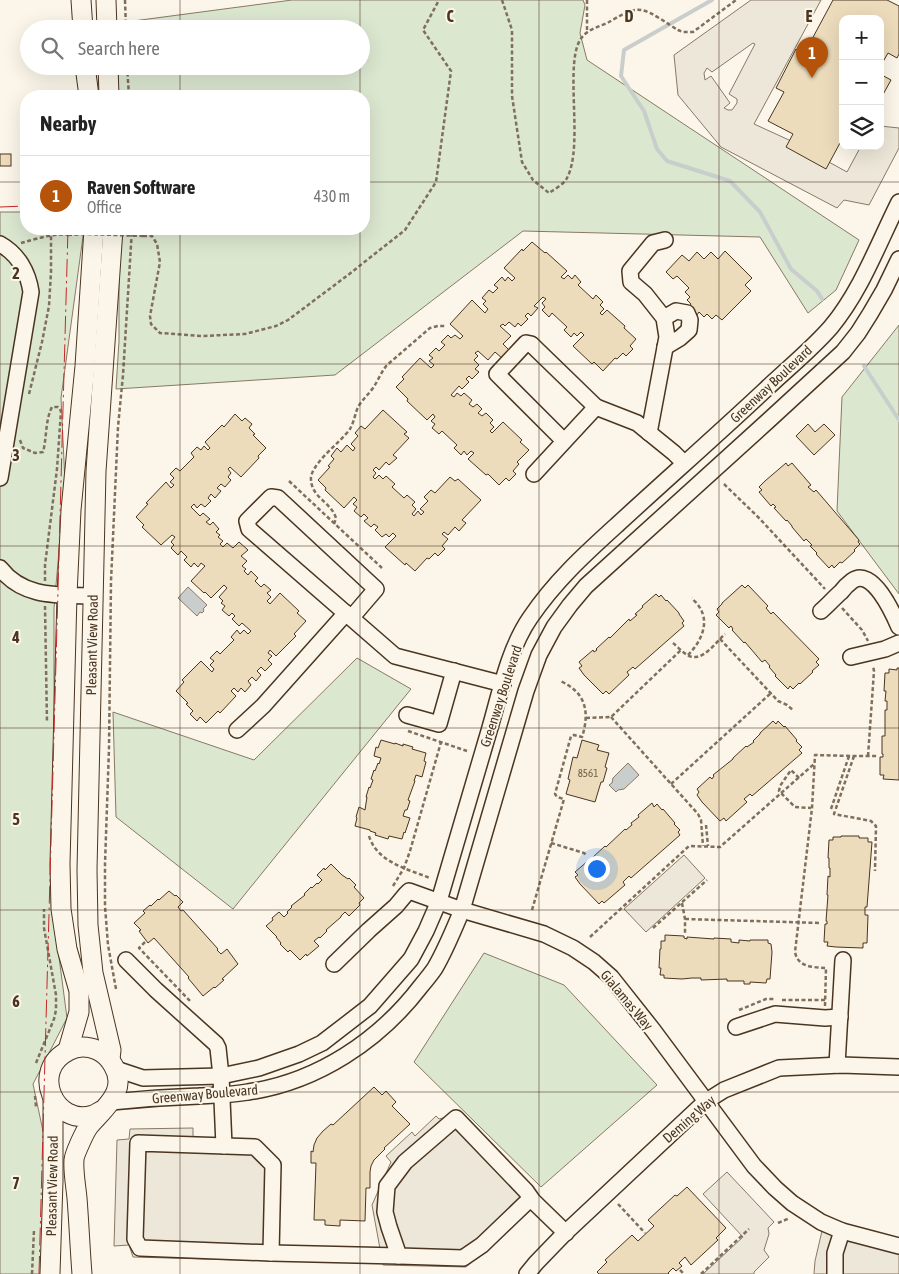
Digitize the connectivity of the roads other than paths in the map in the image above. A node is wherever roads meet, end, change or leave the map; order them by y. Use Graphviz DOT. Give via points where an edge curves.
graph roads {
  1 [pos="82,0"];
  2 [pos="106,0"];
  3 [pos="83,20"];
  4 [pos="107,20"];
  5 [pos="86,75"];
  6 [pos="108,75"];
  7 [pos="88,90"];
  8 [pos="109,90"];
  9 [pos="899,202"];
  10 [pos="94,235"];
  11 [pos="113,235"];
  12 [pos="665,240"];
  13 [pos="3,246"];
  14 [pos="899,259"];
  15 [pos="664,318"];
  16 [pos="665,347"];
  17 [pos="596,407"];
  18 [pos="648,433"];
  19 [pos="564,441"];
  20 [pos="684,463"];
  21 [pos="534,474"];
  22 [pos="0,478"];
  23 [pos="0,568"];
  24 [pos="67,595"];
  25 [pos="92,596"];
  26 [pos="821,611"];
  27 [pos="349,615"];
  28 [pos="899,627"];
  29 [pos="899,643"];
  30 [pos="851,657"];
  31 [pos="454,671"];
  32 [pos="503,684"];
  33 [pos="407,715"];
  34 [pos="237,730"];
  35 [pos="438,901"];
  36 [pos="462,910"];
  37 [pos="126,960"];
  38 [pos="843,960"];
  39 [pos="334,964"];
  40 [pos="832,1018"];
  41 [pos="736,1027"];
  42 [pos="68,1050"];
  43 [pos="113,1064"];
  44 [pos="837,1065"];
  45 [pos="899,1067"];
  46 [pos="221,1076"];
  47 [pos="222,1095"];
  48 [pos="53,1098"];
  49 [pos="705,1102"];
  50 [pos="107,1106"];
  51 [pos="224,1146"];
  52 [pos="531,1198"];
  53 [pos="842,1231"];
  54 [pos="566,1233"];
  55 [pos="899,1246"];
  56 [pos="271,1252"];
  57 [pos="399,1256"];
  58 [pos="50,1274"];
  59 [pos="82,1274"];
  60 [pos="527,1274"];
  61 [pos="835,1274"];
  1 -- 3 [label="main road"];
  2 -- 4 [label="main road"];
  5 -- 7 [label="main road"];
  6 -- 8 [label="main road"];
  9 -- 20 [label="street, Greenway Boulevard" via="861,281 839,316 817,341"];
  10 -- 24 [label="main road, Pleasant View Road"];
  11 -- 25 [label="main road, Pleasant View Road" via="96,471"];
  12 -- 15 [label="street" via="653,243 630,270 631,282"];
  13 -- 22 [label="street" via="17,257 24,268 31,292"];
  14 -- 36 [label="street, Greenway Boulevard" via="870,314 843,352 586,586 554,627 526,690"];
  15 -- 16 [label="street"];
  15 -- 16 [label="street" via="676,311 686,312 690,320 689,330"];
  16 -- 18 [label="street"];
  17 -- 18 [label="street" via="636,423"];
  17 -- 19 [label="street"];
  17 -- 19 [label="street" via="531,344 526,343 497,374"];
  18 -- 20 [label="street"];
  19 -- 21 [label="street"];
  20 -- 32 [label="street, Greenway Boulevard" via="568,570 549,592 515,647"];
  23 -- 24 [label="street" via="19,586 45,594"];
  24 -- 25 [label="street"];
  24 -- 42 [label="main road, Pleasant View Road" via="60,909 78,991 79,1012"];
  25 -- 43 [label="main road, Pleasant View Road" via="88,925 93,973"];
  26 -- 28 [label="street" via="851,581 865,578 878,590"];
  27 -- 27 [label="street" via="249,529 247,522 271,497 278,498 376,589"];
  27 -- 31 [label="street" via="395,656"];
  27 -- 34 [label="street"];
  29 -- 30 [label="street"];
  31 -- 32 [label="street"];
  31 -- 33 [label="street" via="439,724"];
  32 -- 35 [label="street, Greenway Boulevard"];
  35 -- 36 [label="street, Gialamas Way"];
  35 -- 39 [label="street, Gialamas Way" via="409,891"];
  35 -- 46 [label="street, Greenway Boulevard" via="411,959 370,1006 346,1026 299,1054 259,1068"];
  36 -- 47 [label="street, Greenway Boulevard" via="434,969 413,998 364,1044 305,1076 249,1092"];
  36 -- 49 [label="street, Gialamas Way" via="544,934 594,962 611,977"];
  37 -- 46 [label="street" via="216,1044"];
  38 -- 40 [label="street"];
  40 -- 41 [label="street" via="775,1014"];
  40 -- 44 [label="street"];
  42 -- 43 [label="main road" via="90,1048 101,1052"];
  42 -- 48 [label="main road" via="52,1065 49,1087"];
  43 -- 46 [label="street, Greenway Boulevard" via="143,1078"];
  43 -- 50 [label="main road" via="118,1080 117,1091"];
  44 -- 45 [label="street, Deming Way"];
  44 -- 49 [label="street, Deming Way" via="779,1068 724,1090"];
  46 -- 47 [label="street"];
  47 -- 50 [label="street, Greenway Boulevard"];
  47 -- 51 [label="street"];
  48 -- 50 [label="main road" via="60,1107 81,1116 93,1115"];
  48 -- 58 [label="main road, Pleasant View Road"];
  49 -- 53 [label="street, Gialamas Way" via="754,1166 776,1188 821,1222"];
  49 -- 54 [label="street, Deming Way"];
  50 -- 59 [label="main road, Pleasant View Road" via="87,1128 74,1159"];
  51 -- 56 [label="street" via="255,1147 273,1165"];
  51 -- 56 [label="street" via="138,1143 135,1239 140,1248"];
  52 -- 54 [label="street"];
  52 -- 57 [label="street" via="482,1245 463,1258"];
  52 -- 57 [label="street" via="456,1118 405,1162 388,1186 385,1212"];
  53 -- 55 [label="street, Gialamas Way"];
  53 -- 61 [label="street" via="835,1253"];
  54 -- 60 [label="street, Deming Way"];
  56 -- 57 [label="street"];
}
